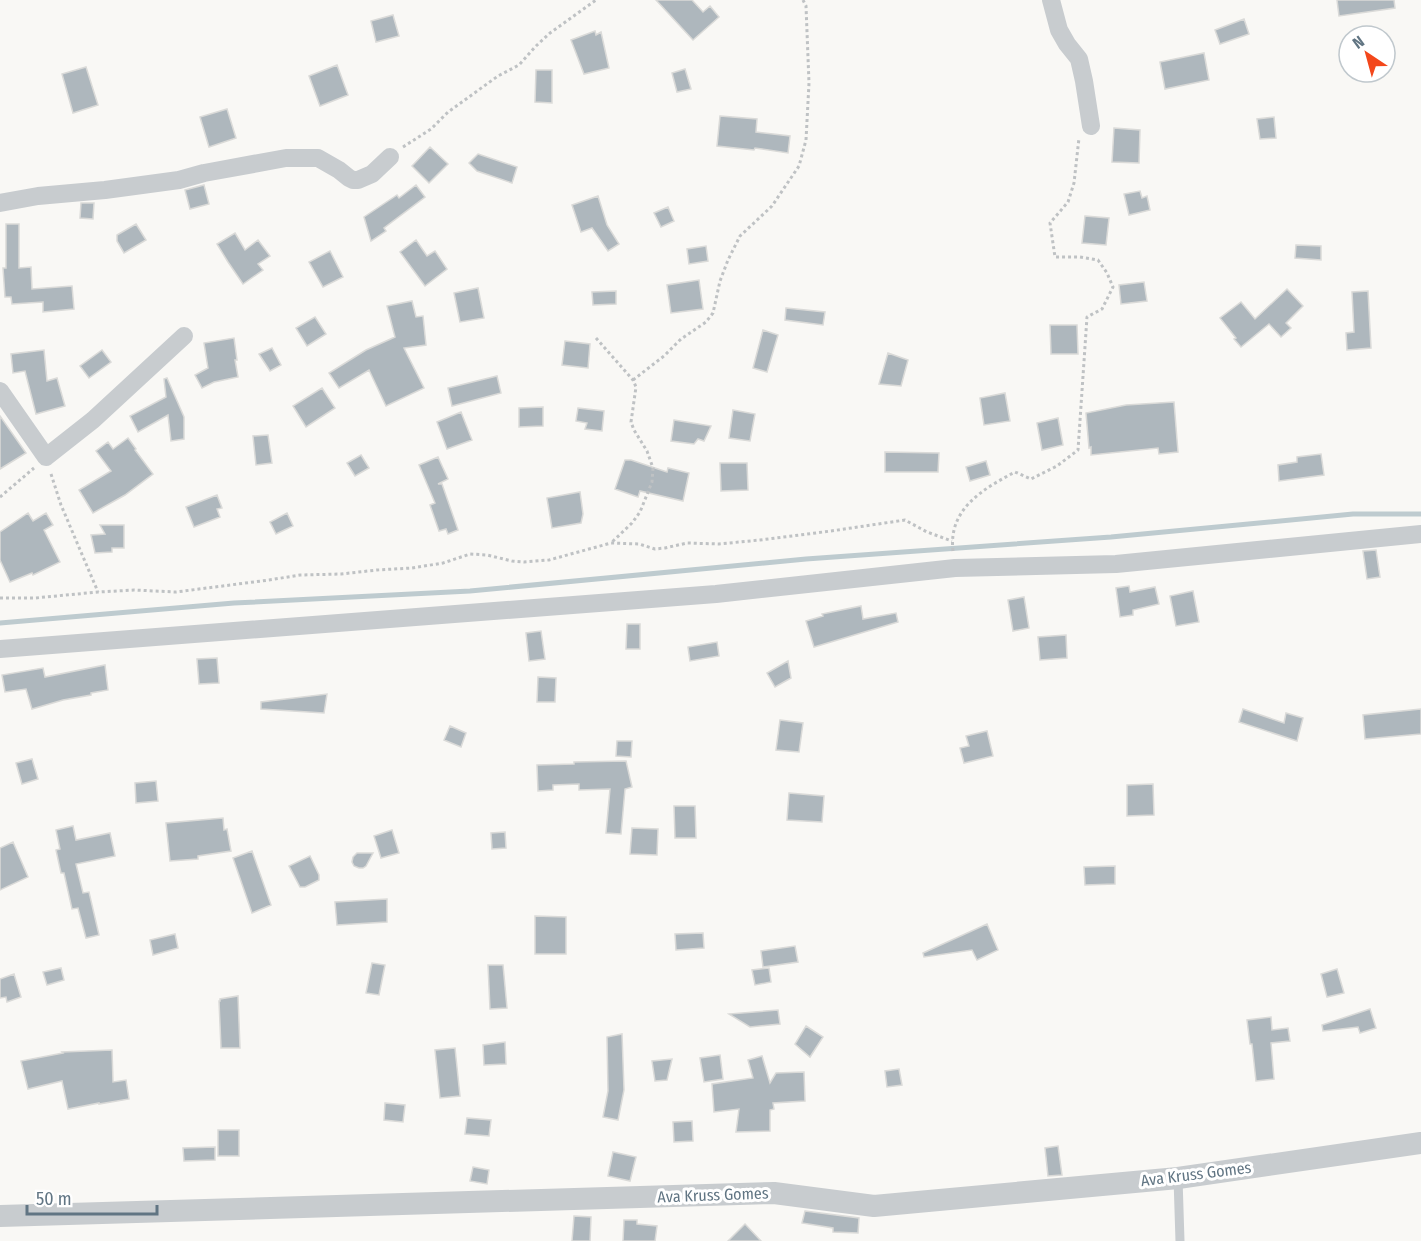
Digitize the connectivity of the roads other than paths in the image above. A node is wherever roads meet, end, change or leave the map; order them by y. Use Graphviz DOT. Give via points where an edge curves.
graph roads {
  1 [pos="1051,0"];
  2 [pos="1091,126"];
  3 [pos="390,157"];
  4 [pos="0,203"];
  5 [pos="184,336"];
  6 [pos="0,391"];
  7 [pos="1421,534"];
  8 [pos="0,649"];
  9 [pos="1421,1143"];
  10 [pos="1178,1178"];
  11 [pos="0,1216"];
  12 [pos="1180,1241"];
  1 -- 2 [label="street" via="1059,30 1078,59"];
  3 -- 4 [label="street" via="372,174 358,180 318,158 286,158 178,180"];
  5 -- 6 [label="street" via="93,420 46,457"];
  7 -- 8 [label="street" via="1116,564 955,568 716,594"];
  9 -- 10 [label="street, Ava Kruss Gomes"];
  10 -- 11 [label="street, Ava Kruss Gomes" via="874,1206 774,1193"];
  10 -- 12 [label="lane"];
}
